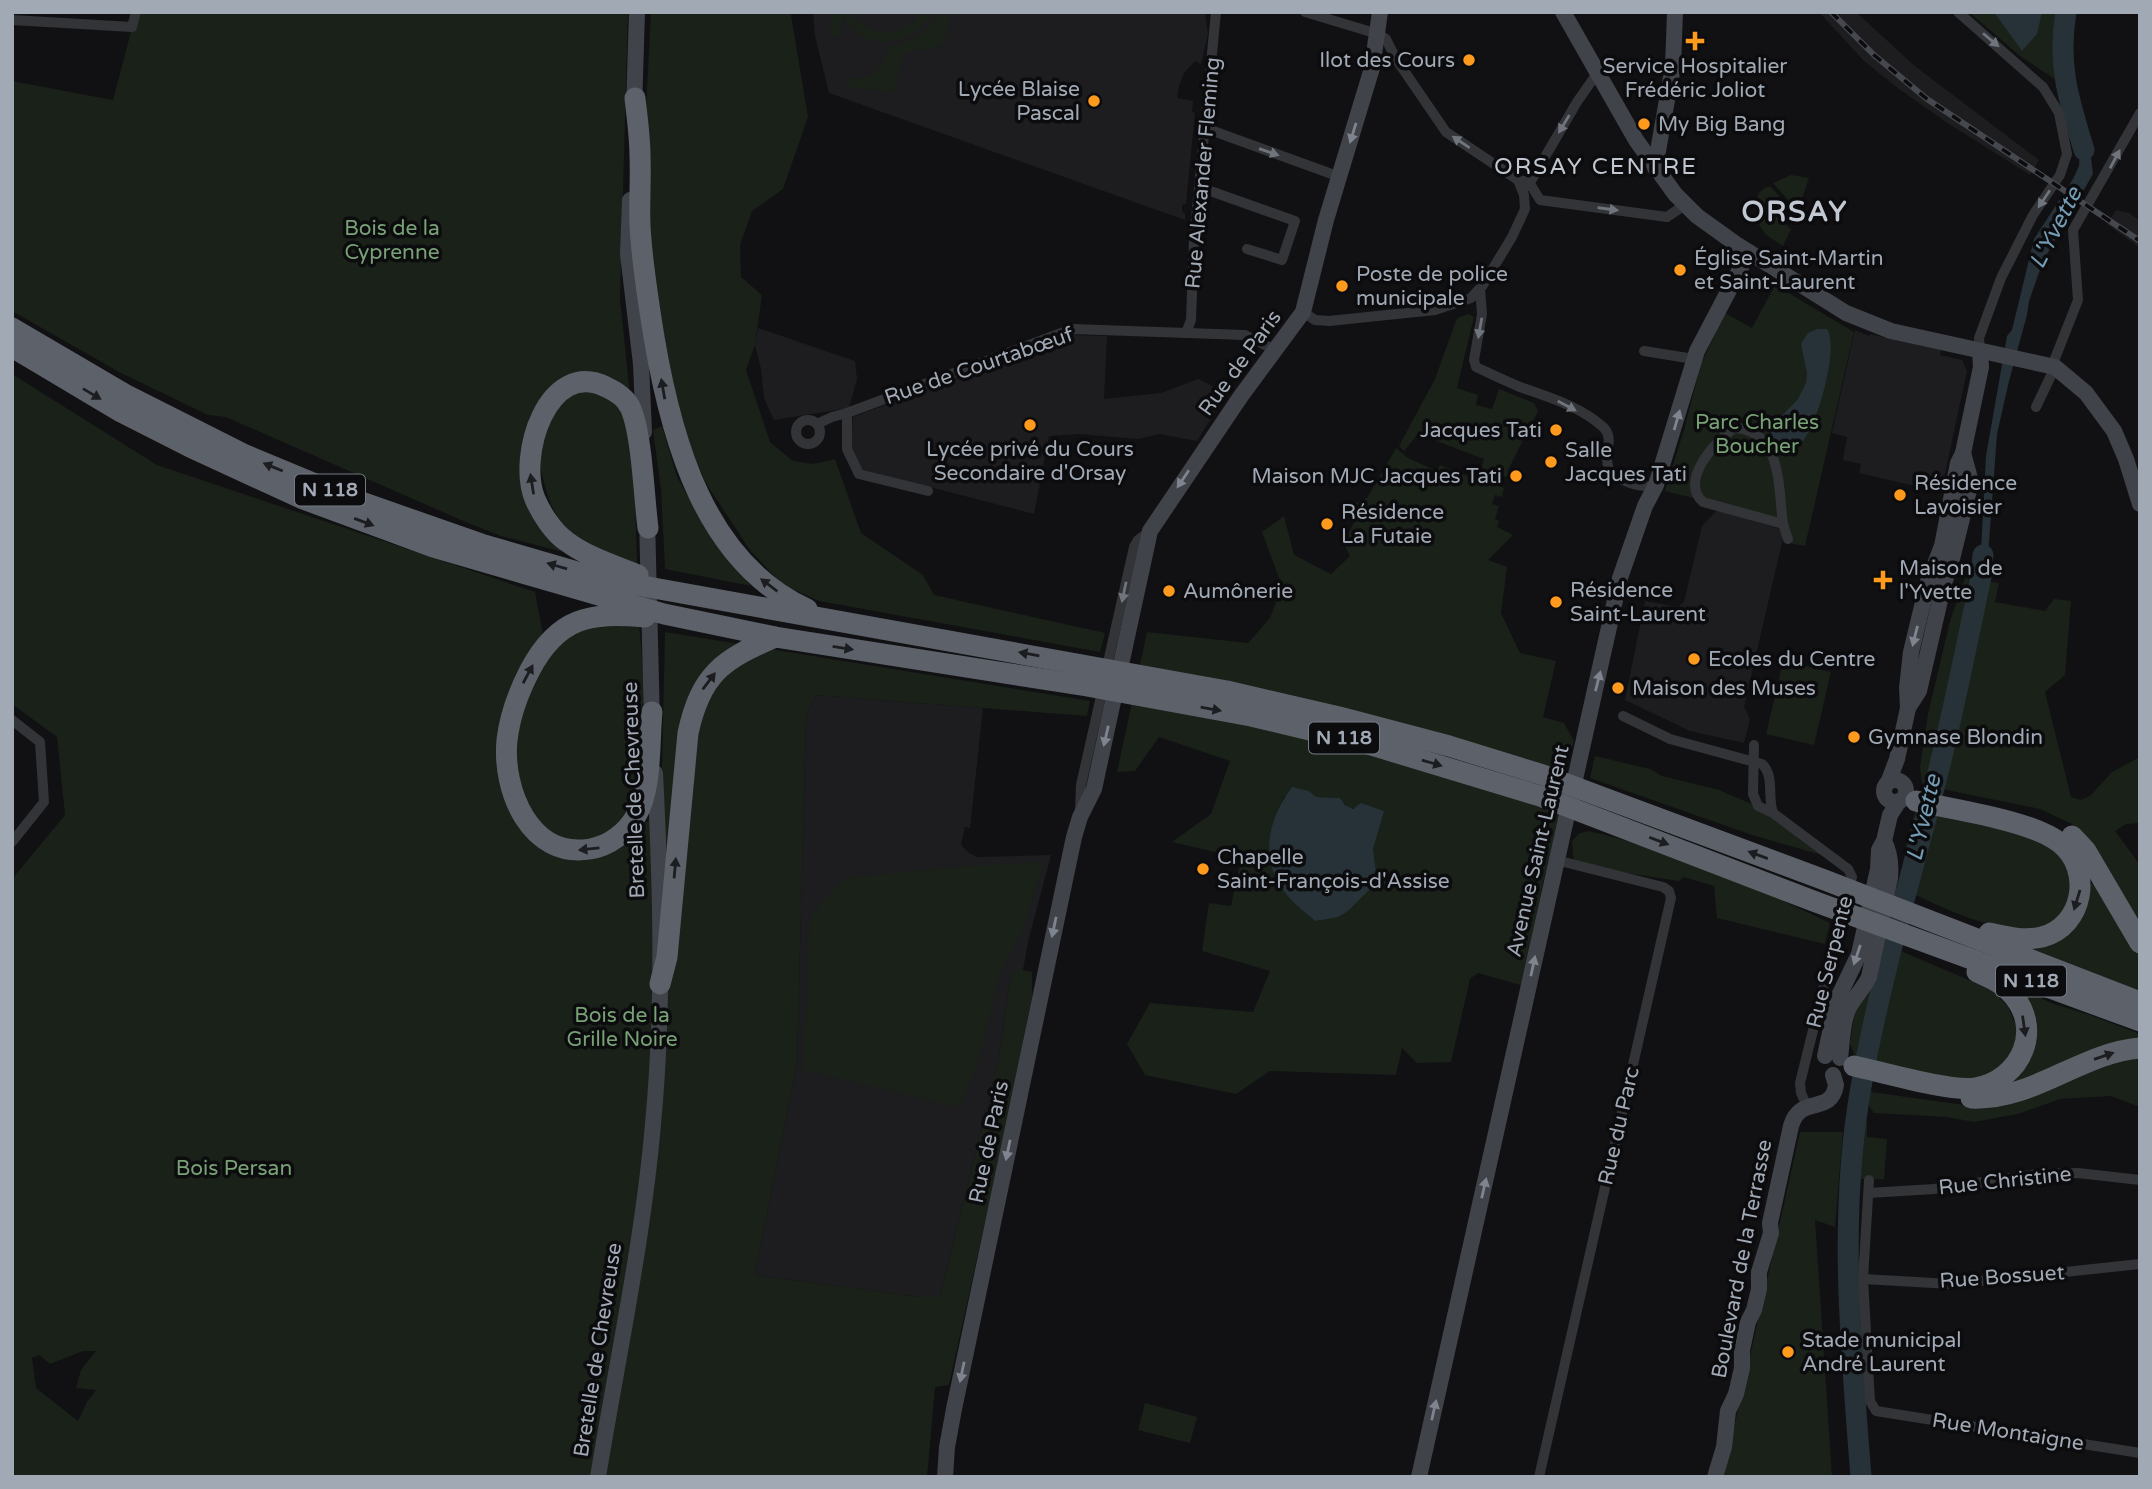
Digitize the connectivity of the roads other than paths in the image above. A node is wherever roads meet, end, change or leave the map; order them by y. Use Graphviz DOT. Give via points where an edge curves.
graph roads {
  1 [pos="136,12"];
  2 [pos="637,12"];
  3 [pos="1216,12"];
  4 [pos="1305,12"];
  5 [pos="1380,12"];
  6 [pos="1563,12"];
  7 [pos="1675,12"];
  8 [pos="1958,12"];
  9 [pos="12,20"];
  10 [pos="1378,34"];
  11 [pos="1396,59"];
  12 [pos="1372,68"];
  13 [pos="1598,72"];
  14 [pos="635,98"];
  15 [pos="2140,113"];
  16 [pos="1205,128"];
  17 [pos="1655,168"];
  18 [pos="1340,177"];
  19 [pos="1524,181"];
  20 [pos="1199,187"];
  21 [pos="1524,195"];
  22 [pos="1540,200"];
  23 [pos="1686,204"];
  24 [pos="1525,209"];
  25 [pos="1507,235"];
  26 [pos="1247,249"];
  27 [pos="1749,252"];
  28 [pos="1480,289"];
  29 [pos="1303,312"];
  30 [pos="12,328"];
  31 [pos="1186,333"];
  32 [pos="12,346"];
  33 [pos="1269,347"];
  34 [pos="1644,351"];
  35 [pos="1980,351"];
  36 [pos="1694,359"];
  37 [pos="2053,366"];
  38 [pos="2036,407"];
  39 [pos="847,413"];
  40 [pos="817,425"];
  41 [pos="2133,460"];
  42 [pos="1656,485"];
  43 [pos="928,491"];
  44 [pos="2140,504"];
  45 [pos="1783,524"];
  46 [pos="648,528"];
  47 [pos="1788,539"];
  48 [pos="671,590"];
  49 [pos="664,614"];
  50 [pos="828,619"];
  51 [pos="775,637"];
  52 [pos="1089,676"];
  53 [pos="652,712"];
  54 [pos="1623,716"];
  55 [pos="12,720"];
  56 [pos="1754,745"];
  57 [pos="1753,761"];
  58 [pos="1542,786"];
  59 [pos="1904,795"];
  60 [pos="1941,802"];
  61 [pos="1773,813"];
  62 [pos="12,842"];
  63 [pos="1556,860"];
  64 [pos="1924,930"];
  65 [pos="1960,932"];
  66 [pos="2140,943"];
  67 [pos="660,984"];
  68 [pos="2140,1002"];
  69 [pos="2140,1021"];
  70 [pos="2140,1048"];
  71 [pos="1841,1067"];
  72 [pos="1875,1076"];
  73 [pos="1807,1106"];
  74 [pos="1869,1180"];
  75 [pos="2140,1180"];
  76 [pos="1869,1194"];
  77 [pos="2140,1264"];
  78 [pos="1863,1279"];
  79 [pos="2140,1453"];
  80 [pos="598,1477"];
  81 [pos="945,1477"];
  82 [pos="1419,1477"];
  83 [pos="1539,1477"];
  84 [pos="1715,1477"];
  1 -- 9 [label="street" via="132,27"];
  2 -- 14 [label="main road, Bretelle de Chevreuse"];
  3 -- 16 [label="street, Rue Alexander Fleming"];
  4 -- 10 [label="street"];
  5 -- 10 [label="main road"];
  6 -- 13 [label="main road"];
  7 -- 17 [label="main road" via="1673,66"];
  8 -- 35 [label="street, one-way" via="2037,80 2059,113 2067,154 1990,304 1979,338"];
  10 -- 11 [label="street" via="1386,39"];
  10 -- 12 [label="main road"];
  11 -- 12 [label="street"];
  19 -- 11 [label="street, one-way" via="1446,132"];
  12 -- 18 [label="main road, one-way"];
  13 -- 17 [label="main road"];
  13 -- 19 [label="street, one-way"];
  14 -- 46 [label="main road, Bretelle de Chevreuse" via="628,254 641,364"];
  50 -- 14 [label="highway, one-way" via="793,603 753,573 712,517 680,449 665,398 649,304 640,226"];
  37 -- 15 [label="street, one-way" via="2078,300 2073,230"];
  16 -- 18 [label="street, one-way"];
  16 -- 20 [label="street, Rue Alexander Fleming"];
  17 -- 23 [label="main road"];
  18 -- 29 [label="main road"];
  19 -- 21 [label="street"];
  19 -- 22 [label="street"];
  20 -- 26 [label="street" via="1295,221 1282,261"];
  20 -- 31 [label="street, Rue Alexander Fleming" via="1191,320"];
  21 -- 24 [label="street"];
  21 -- 25 [label="street"];
  22 -- 23 [label="street, one-way" via="1667,217"];
  22 -- 24 [label="street"];
  23 -- 27 [label="main road"];
  24 -- 28 [label="street"];
  27 -- 35 [label="main road" via="1846,313 1891,331"];
  27 -- 36 [label="main road, Avenue Saint-Laurent"];
  28 -- 29 [label="street, Rue de Paris" via="1471,298 1436,310 1329,321 1315,320"];
  28 -- 42 [label="street, one-way" via="1476,367 1588,417 1608,435 1610,472 1644,487"];
  29 -- 81 [label="main road, Rue de Paris, one-way" via="1150,531 1094,789 1080,817 1048,955 947,1447"];
  48 -- 30 [label="highway, N 118, one-way" via="598,578 481,544 344,496 243,454 128,396"];
  31 -- 33 [label="street, Rue de Courtabœuf" via="1245,335"];
  31 -- 39 [label="street, Rue de Courtabœuf" via="1072,329"];
  32 -- 49 [label="highway, N 118, one-way" via="121,412 303,499 433,547"];
  34 -- 36 [label="street"];
  35 -- 37 [label="main road"];
  35 -- 59 [label="main road" via="1981,367 1963,453 1970,482 1944,561 1944,583 1897,759"];
  42 -- 36 [label="main road, Avenue Saint-Laurent, one-way"];
  37 -- 38 [label="street"];
  37 -- 41 [label="main road" via="2086,393"];
  39 -- 40 [label="street, Rue de Courtabœuf"];
  39 -- 43 [label="street" via="847,449 859,474"];
  41 -- 44 [label="main road"];
  63 -- 42 [label="main road, Avenue Saint-Laurent, one-way" via="1617,589"];
  45 -- 45 [label="street" via="1703,502 1695,492 1708,450 1734,428 1758,434 1777,466"];
  45 -- 47 [label="street"];
  48 -- 46 [label="highway, one-way" via="598,560 566,541 534,498 531,444 551,400 568,387 586,381 600,383 629,405"];
  46 -- 53 [label="main road, Bretelle de Chevreuse"];
  48 -- 50 [label="highway, N 118"];
  49 -- 51 [label="highway, N 118"];
  53 -- 49 [label="highway, one-way" via="643,800 625,831 601,848 586,850 559,848 536,834 519,806 507,764 510,720 533,664 555,635 579,620 596,615"];
  52 -- 50 [label="highway, N 118, one-way"];
  51 -- 52 [label="highway, N 118, one-way"];
  67 -- 51 [label="highway, one-way" via="667,957 694,705 706,682 725,662"];
  52 -- 58 [label="highway, N 118" via="1146,686"];
  53 -- 67 [label="main road, Bretelle de Chevreuse"];
  54 -- 57 [label="street" via="1670,739"];
  55 -- 62 [label="street" via="40,742 44,802"];
  56 -- 57 [label="street, Rue Serpente"];
  57 -- 61 [label="street" via="1767,769"];
  57 -- 61 [label="street, Rue Serpente" via="1755,800"];
  58 -- 64 [label="highway, N 118, one-way" via="1595,817 1816,902"];
  64 -- 58 [label="highway, N 118, one-way" via="1822,879 1599,796"];
  59 -- 60 [label="highway"];
  59 -- 71 [label="main road" via="1879,850 1859,954 1836,1000"];
  60 -- 65 [label="highway, one-way" via="2049,835 2069,852 2080,873 2080,898 2056,931 2027,939"];
  60 -- 66 [label="highway" via="2031,815 2064,829 2086,851"];
  61 -- 73 [label="street, Rue Serpente" via="1842,863 1852,877 1800,1083"];
  82 -- 63 [label="main road, Avenue Saint-Laurent, one-way"];
  63 -- 83 [label="street, Rue du Parc" via="1663,887 1671,898"];
  64 -- 65 [label="highway, N 118"];
  64 -- 69 [label="highway, N 118"];
  64 -- 72 [label="highway, one-way" via="1938,956 2009,991 2021,1008 2026,1044 2020,1060 2003,1078 1976,1087"];
  65 -- 68 [label="highway, N 118"];
  67 -- 80 [label="main road, Bretelle de Chevreuse" via="653,1126"];
  72 -- 70 [label="highway, one-way" via="1952,1097 1986,1098 2022,1091 2101,1056"];
  71 -- 72 [label="highway"];
  71 -- 73 [label="main road, Boulevard de la Terrasse" via="1831,1100"];
  73 -- 84 [label="main road, Boulevard de la Terrasse" via="1798,1111 1791,1126"];
  74 -- 76 [label="street"];
  75 -- 76 [label="street, Rue Christine" via="2038,1174"];
  76 -- 78 [label="street"];
  77 -- 78 [label="street, Rue Bossuet" via="1951,1284"];
  78 -- 79 [label="street, Rue Montaigne" via="1870,1401 1876,1411"];
}
